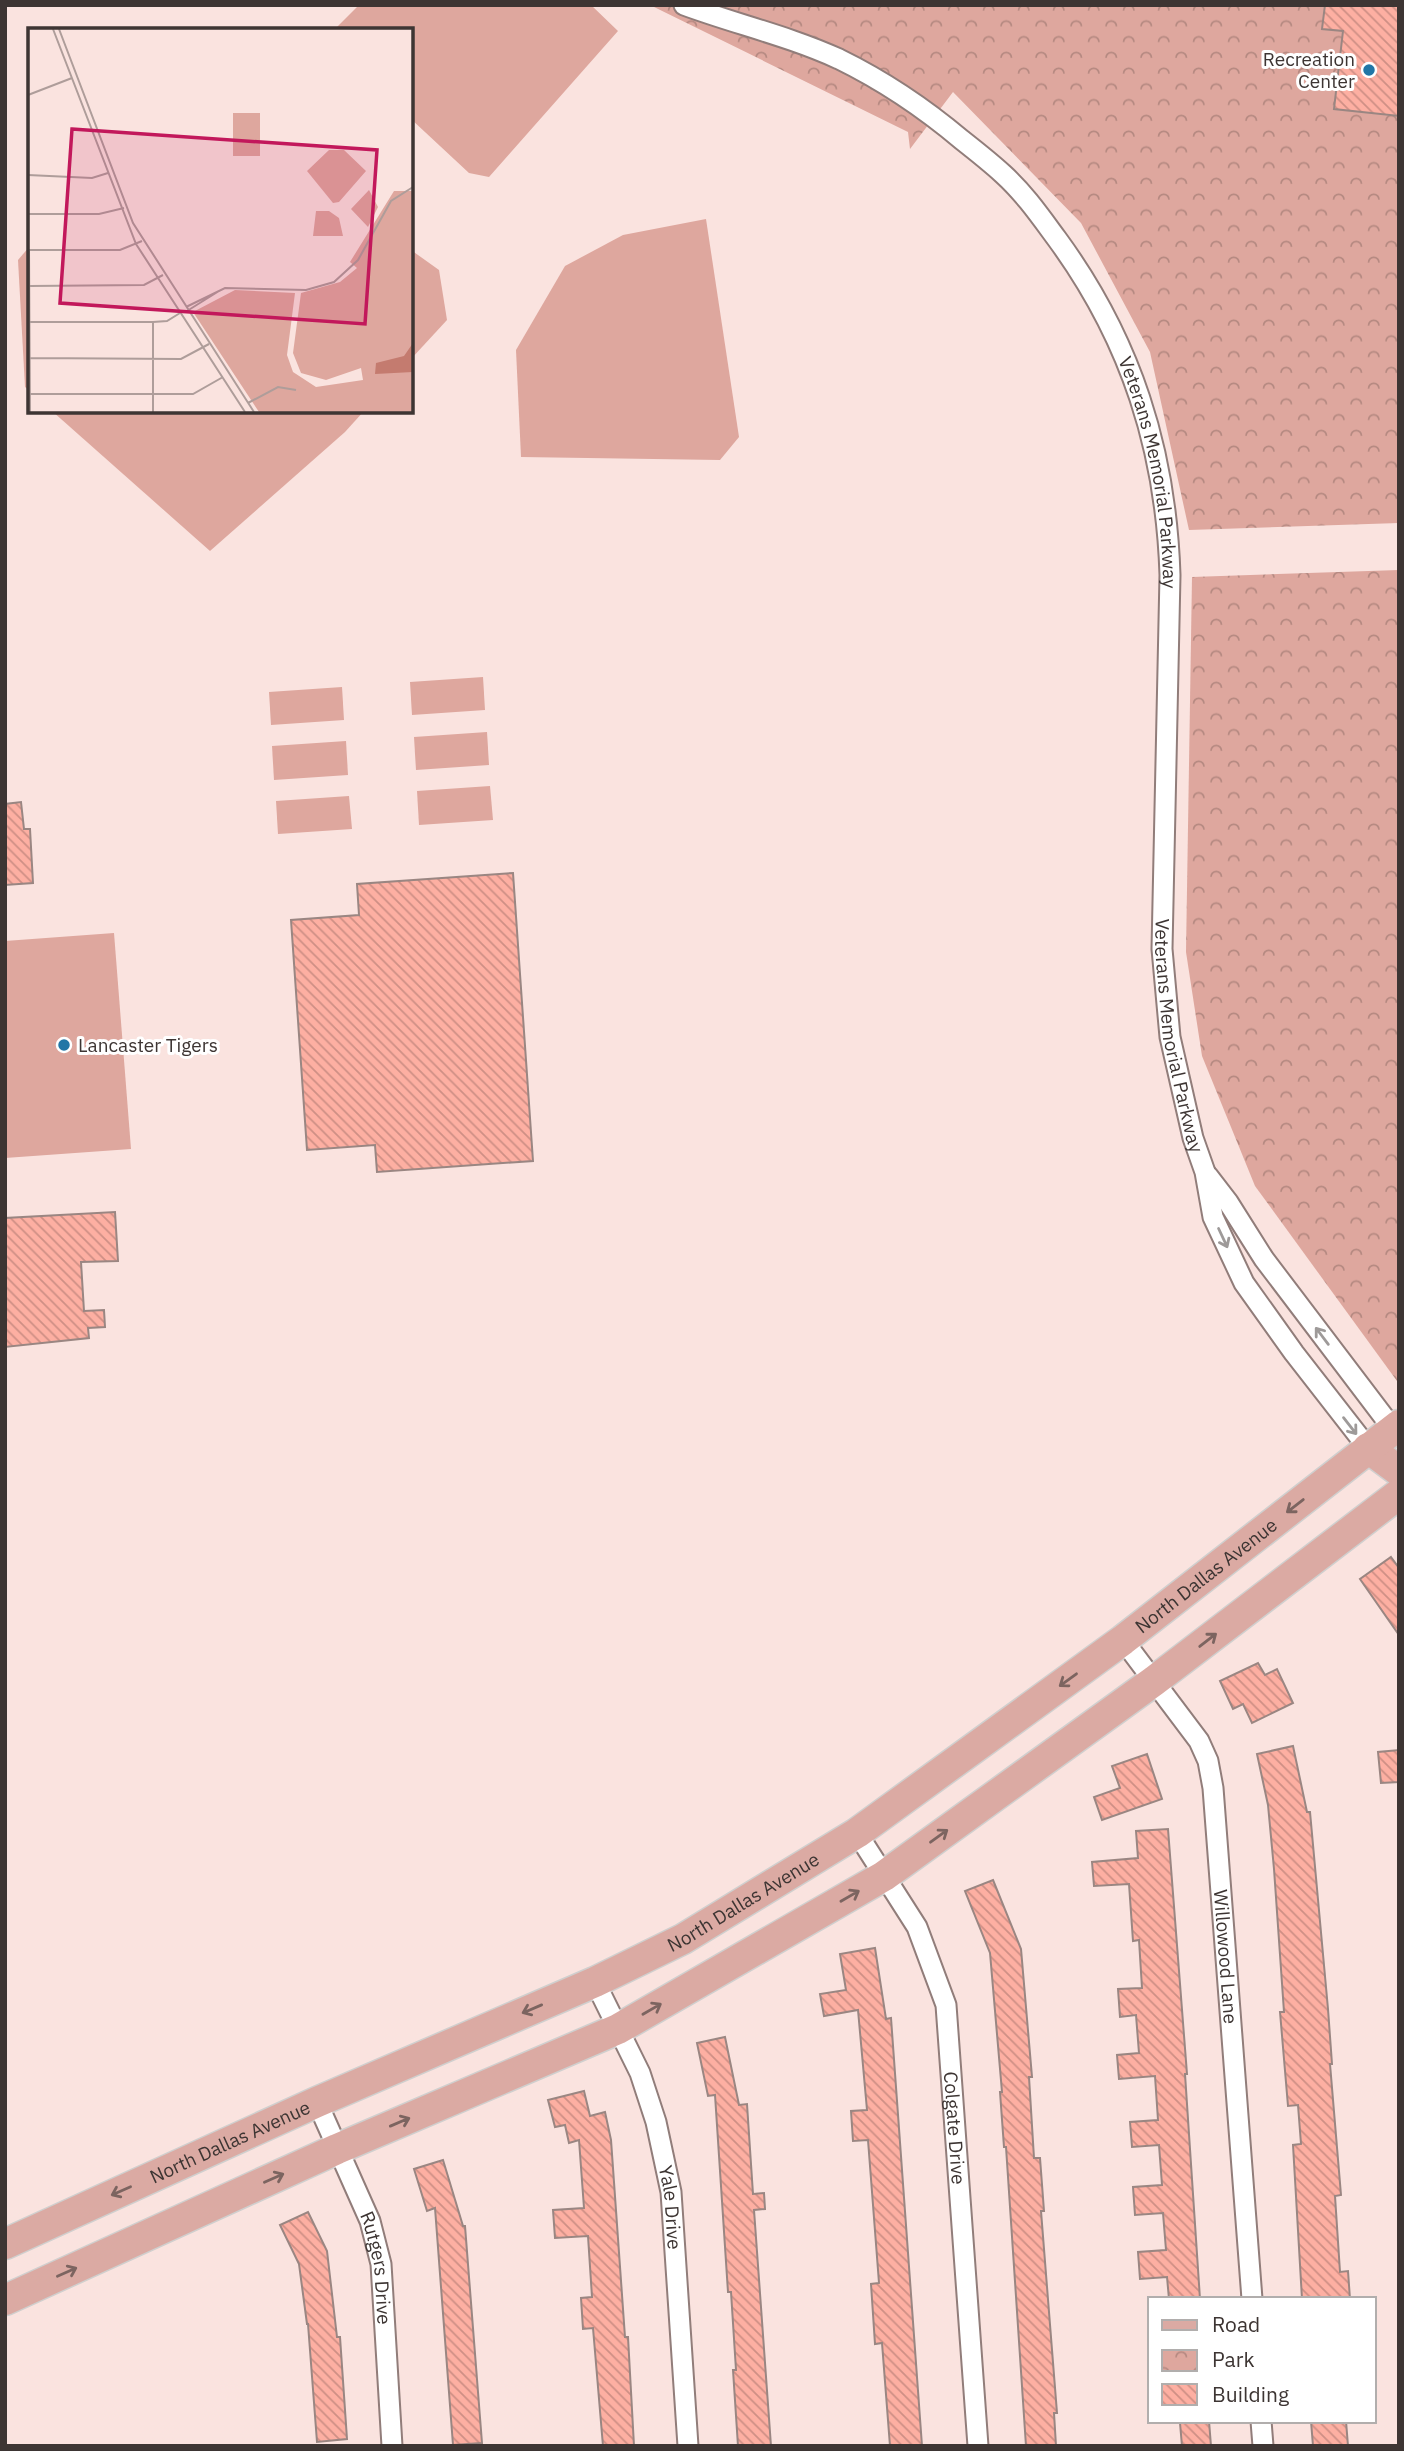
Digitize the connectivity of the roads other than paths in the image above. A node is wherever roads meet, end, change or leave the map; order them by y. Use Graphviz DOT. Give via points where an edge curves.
graph roads {
  1 [pos="684,5"];
  2 [pos="1205,1172"];
  3 [pos="1397,1433"];
  4 [pos="1368,1448"];
  5 [pos="1399,1471"];
  6 [pos="1399,1494"];
  7 [pos="1123,1640"];
  8 [pos="1154,1682"];
  9 [pos="857,1833"];
  10 [pos="884,1876"];
  11 [pos="595,1982"];
  12 [pos="618,2029"];
  13 [pos="317,2102"];
  14 [pos="338,2149"];
  15 [pos="5,2244"];
  16 [pos="1252,2297"];
  17 [pos="5,2300"];
  18 [pos="1261,2423"];
  19 [pos="393,2446"];
  20 [pos="688,2446"];
  21 [pos="978,2446"];
  22 [pos="1263,2446"];
  1 -- 2 [label="street, Veterans Memorial Parkway" via="815,49 924,108 1027,199 1080,271 1120,346 1152,436 1168,542 1162,949 1170,1037"];
  3 -- 2 [label="street, Veterans Memorial Parkway, one-way" via="1264,1259"];
  2 -- 4 [label="street, Veterans Memorial Parkway, one-way" via="1213,1217 1244,1283"];
  3 -- 4 [label="main road, North Dallas Avenue"];
  4 -- 5 [label="main road"];
  4 -- 7 [label="main road, North Dallas Avenue, one-way"];
  8 -- 6 [label="main road, one-way"];
  7 -- 8 [label="street, Willowood Lane"];
  7 -- 9 [label="main road, North Dallas Avenue, one-way"];
  10 -- 8 [label="main road, one-way"];
  8 -- 16 [label="street, Willowood Lane" via="1199,1741 1213,1788"];
  9 -- 10 [label="street, Colgate Drive"];
  9 -- 11 [label="main road, North Dallas Avenue" via="683,1939"];
  12 -- 10 [label="main road, one-way"];
  10 -- 21 [label="street, Colgate Drive" via="917,1927 946,2005"];
  11 -- 12 [label="street, Yale Drive"];
  11 -- 13 [label="main road, North Dallas Avenue, one-way"];
  14 -- 12 [label="main road, one-way"];
  12 -- 20 [label="street, Yale Drive" via="640,2073 656,2122 671,2192"];
  13 -- 14 [label="street, Rutgers Drive"];
  13 -- 15 [label="main road, North Dallas Avenue, one-way"];
  17 -- 14 [label="main road, one-way"];
  14 -- 19 [label="street, Rutgers Drive" via="370,2221 381,2264"];
  18 -- 22 [label="street"];
}
